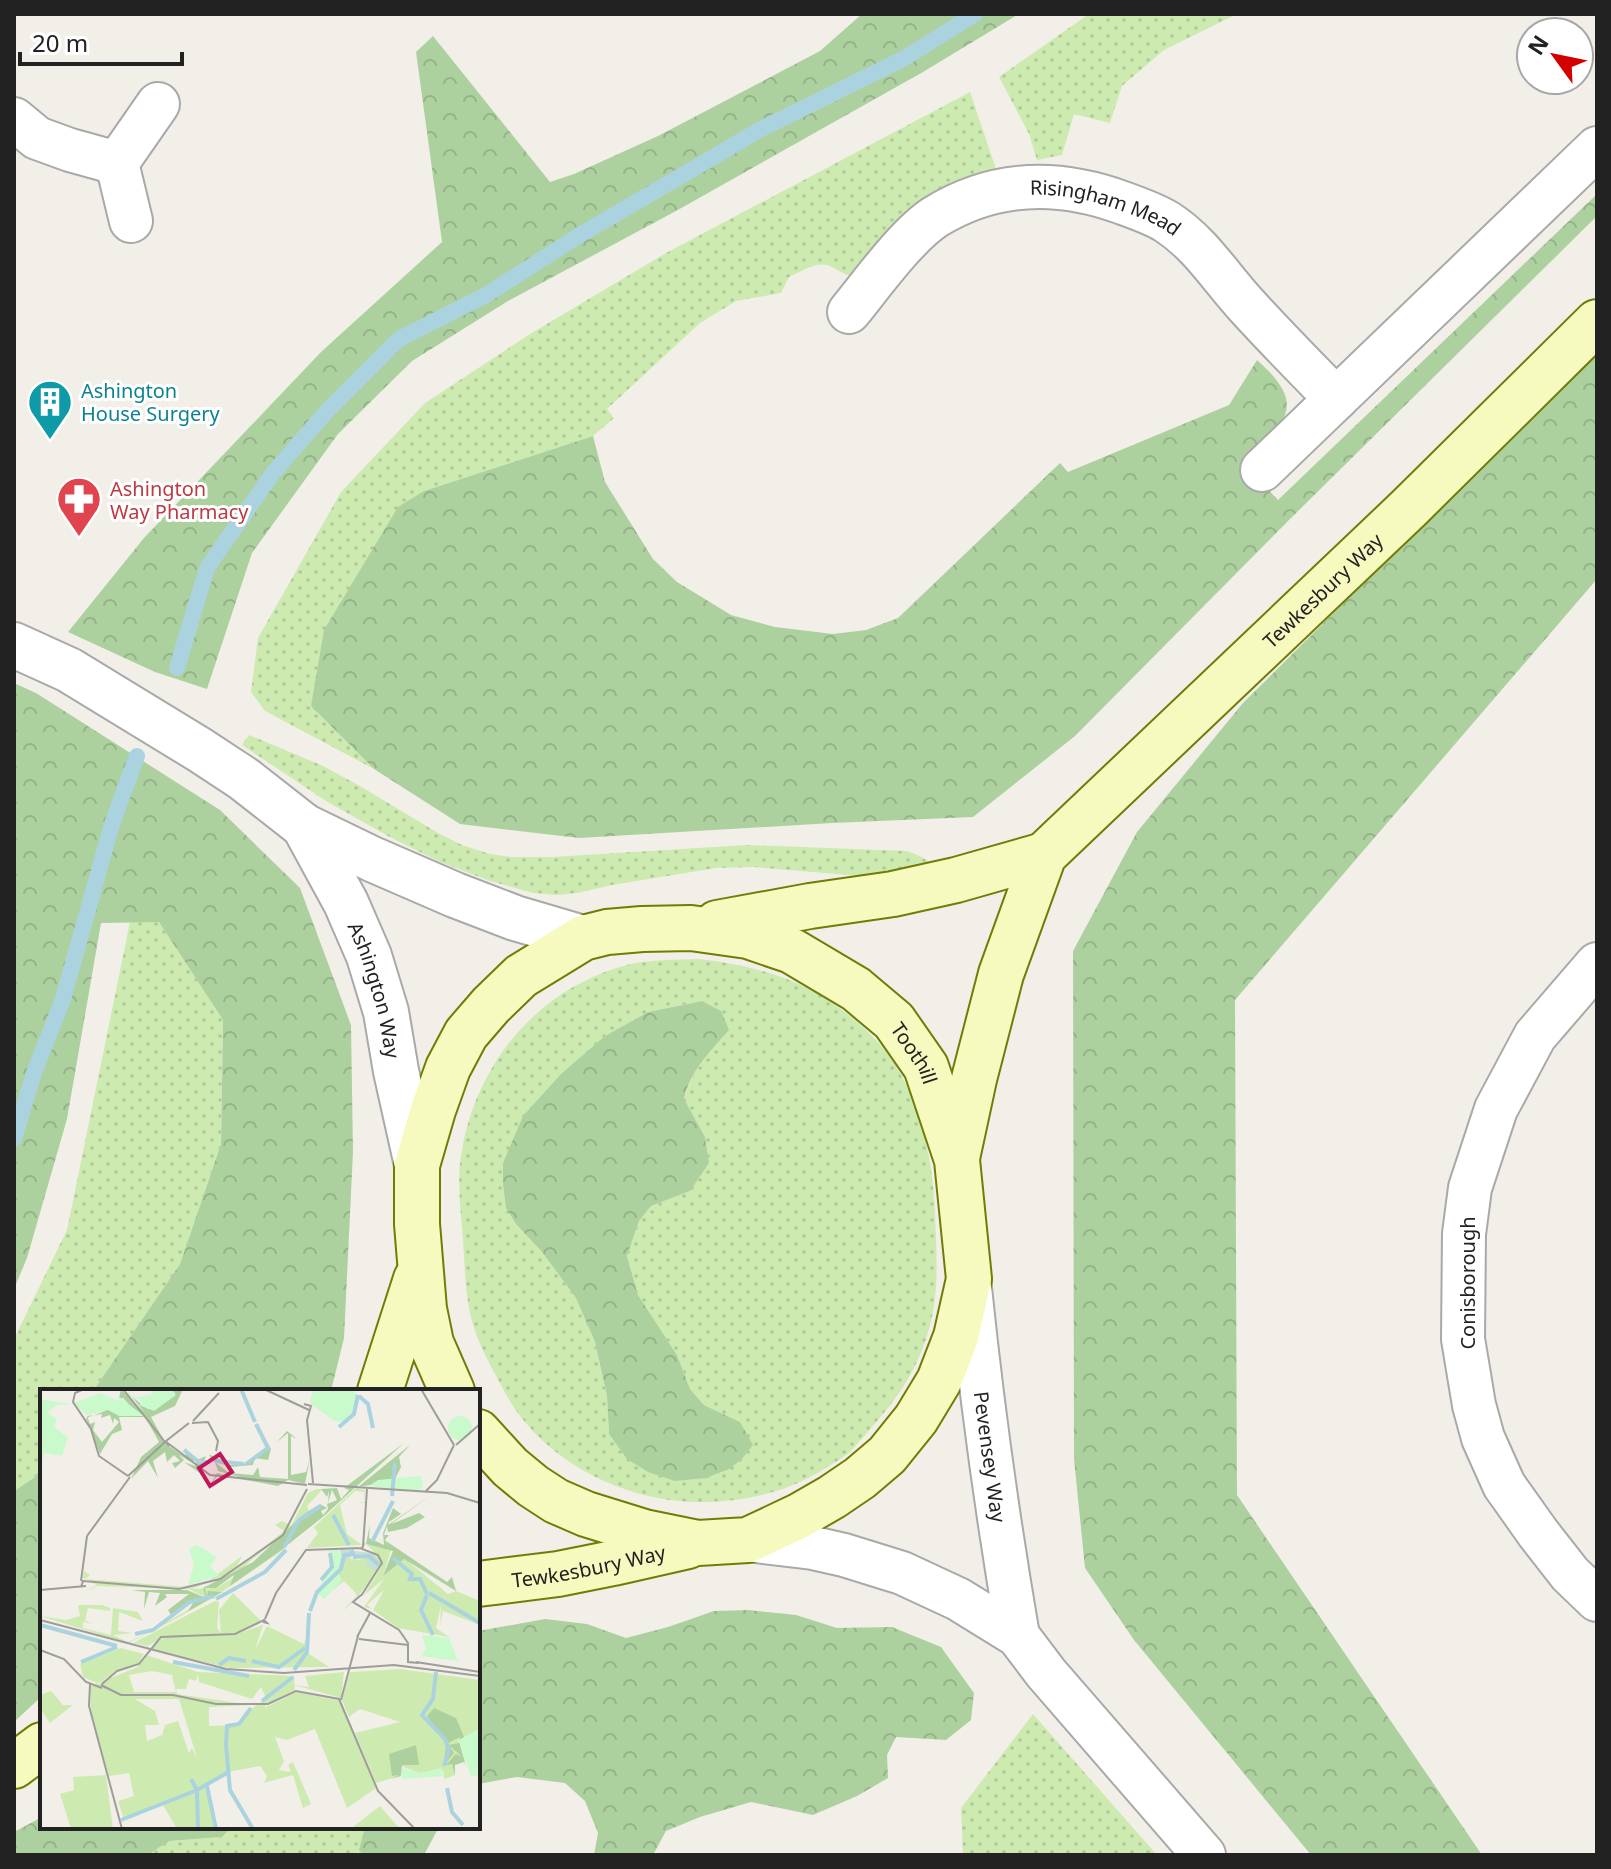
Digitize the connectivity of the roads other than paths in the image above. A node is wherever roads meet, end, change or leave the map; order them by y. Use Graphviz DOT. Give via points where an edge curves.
graph roads {
  1 [pos="158,104"];
  2 [pos="14,119"];
  3 [pos="1597,148"];
  4 [pos="117,163"];
  5 [pos="131,221"];
  6 [pos="849,312"];
  7 [pos="1597,322"];
  8 [pos="1336,399"];
  9 [pos="1262,470"];
  10 [pos="14,645"];
  11 [pos="304,826"];
  12 [pos="1044,855"];
  13 [pos="691,928"];
  14 [pos="583,938"];
  15 [pos="1597,964"];
  16 [pos="957,1160"];
  17 [pos="417,1165"];
  18 [pos="421,1264"];
  19 [pos="969,1279"];
  20 [pos="381,1389"];
  21 [pos="451,1389"];
  22 [pos="480,1434"];
  23 [pos="748,1540"];
  24 [pos="698,1543"];
  25 [pos="480,1584"];
  26 [pos="1597,1600"];
  27 [pos="1018,1636"];
  28 [pos="40,1746"];
  29 [pos="14,1766"];
  30 [pos="1204,1855"];
  1 -- 4 [label="street"];
  2 -- 4 [label="street" via="37,138"];
  3 -- 8 [label="street"];
  4 -- 5 [label="street"];
  6 -- 8 [label="street, Risingham Mead" via="934,218 999,189 1069,188 1167,222 1210,260"];
  7 -- 12 [label="main road, Tewkesbury Way"];
  8 -- 9 [label="street"];
  10 -- 11 [label="street, Ashington Way" via="69,670 191,744"];
  11 -- 14 [label="street, Ashington Way" via="455,895"];
  11 -- 17 [label="street, Ashington Way" via="369,956 386,1012"];
  12 -- 13 [label="main road, Tewkesbury Way" via="893,894"];
  12 -- 16 [label="main road, Tewkesbury Way" via="1001,974"];
  13 -- 14 [label="main road, Toothill"];
  13 -- 16 [label="main road, Toothill" via="748,936 792,951 856,989 894,1021 926,1067"];
  14 -- 17 [label="main road, Toothill" via="521,976 466,1034 448,1068"];
  15 -- 26 [label="street, Conisborough" via="1535,1036 1496,1109 1470,1188 1463,1339 1483,1438 1504,1485 1570,1574"];
  16 -- 19 [label="main road, Toothill"];
  17 -- 18 [label="main road, Toothill"];
  18 -- 20 [label="main road"];
  18 -- 21 [label="main road, Toothill" via="431,1343"];
  19 -- 23 [label="main road, Toothill" via="939,1381 887,1455 832,1497"];
  19 -- 27 [label="street, Pevensey Way" via="984,1418"];
  22 -- 24 [label="main road, Toothill" via="510,1467 556,1501 644,1532"];
  23 -- 24 [label="main road, Toothill"];
  23 -- 27 [label="street, Pevensey Way" via="813,1548 902,1573"];
  24 -- 25 [label="main road, Tewkesbury Way" via="558,1574"];
  27 -- 30 [label="street, Pevensey Way"];
  28 -- 29 [label="main road"];
}
